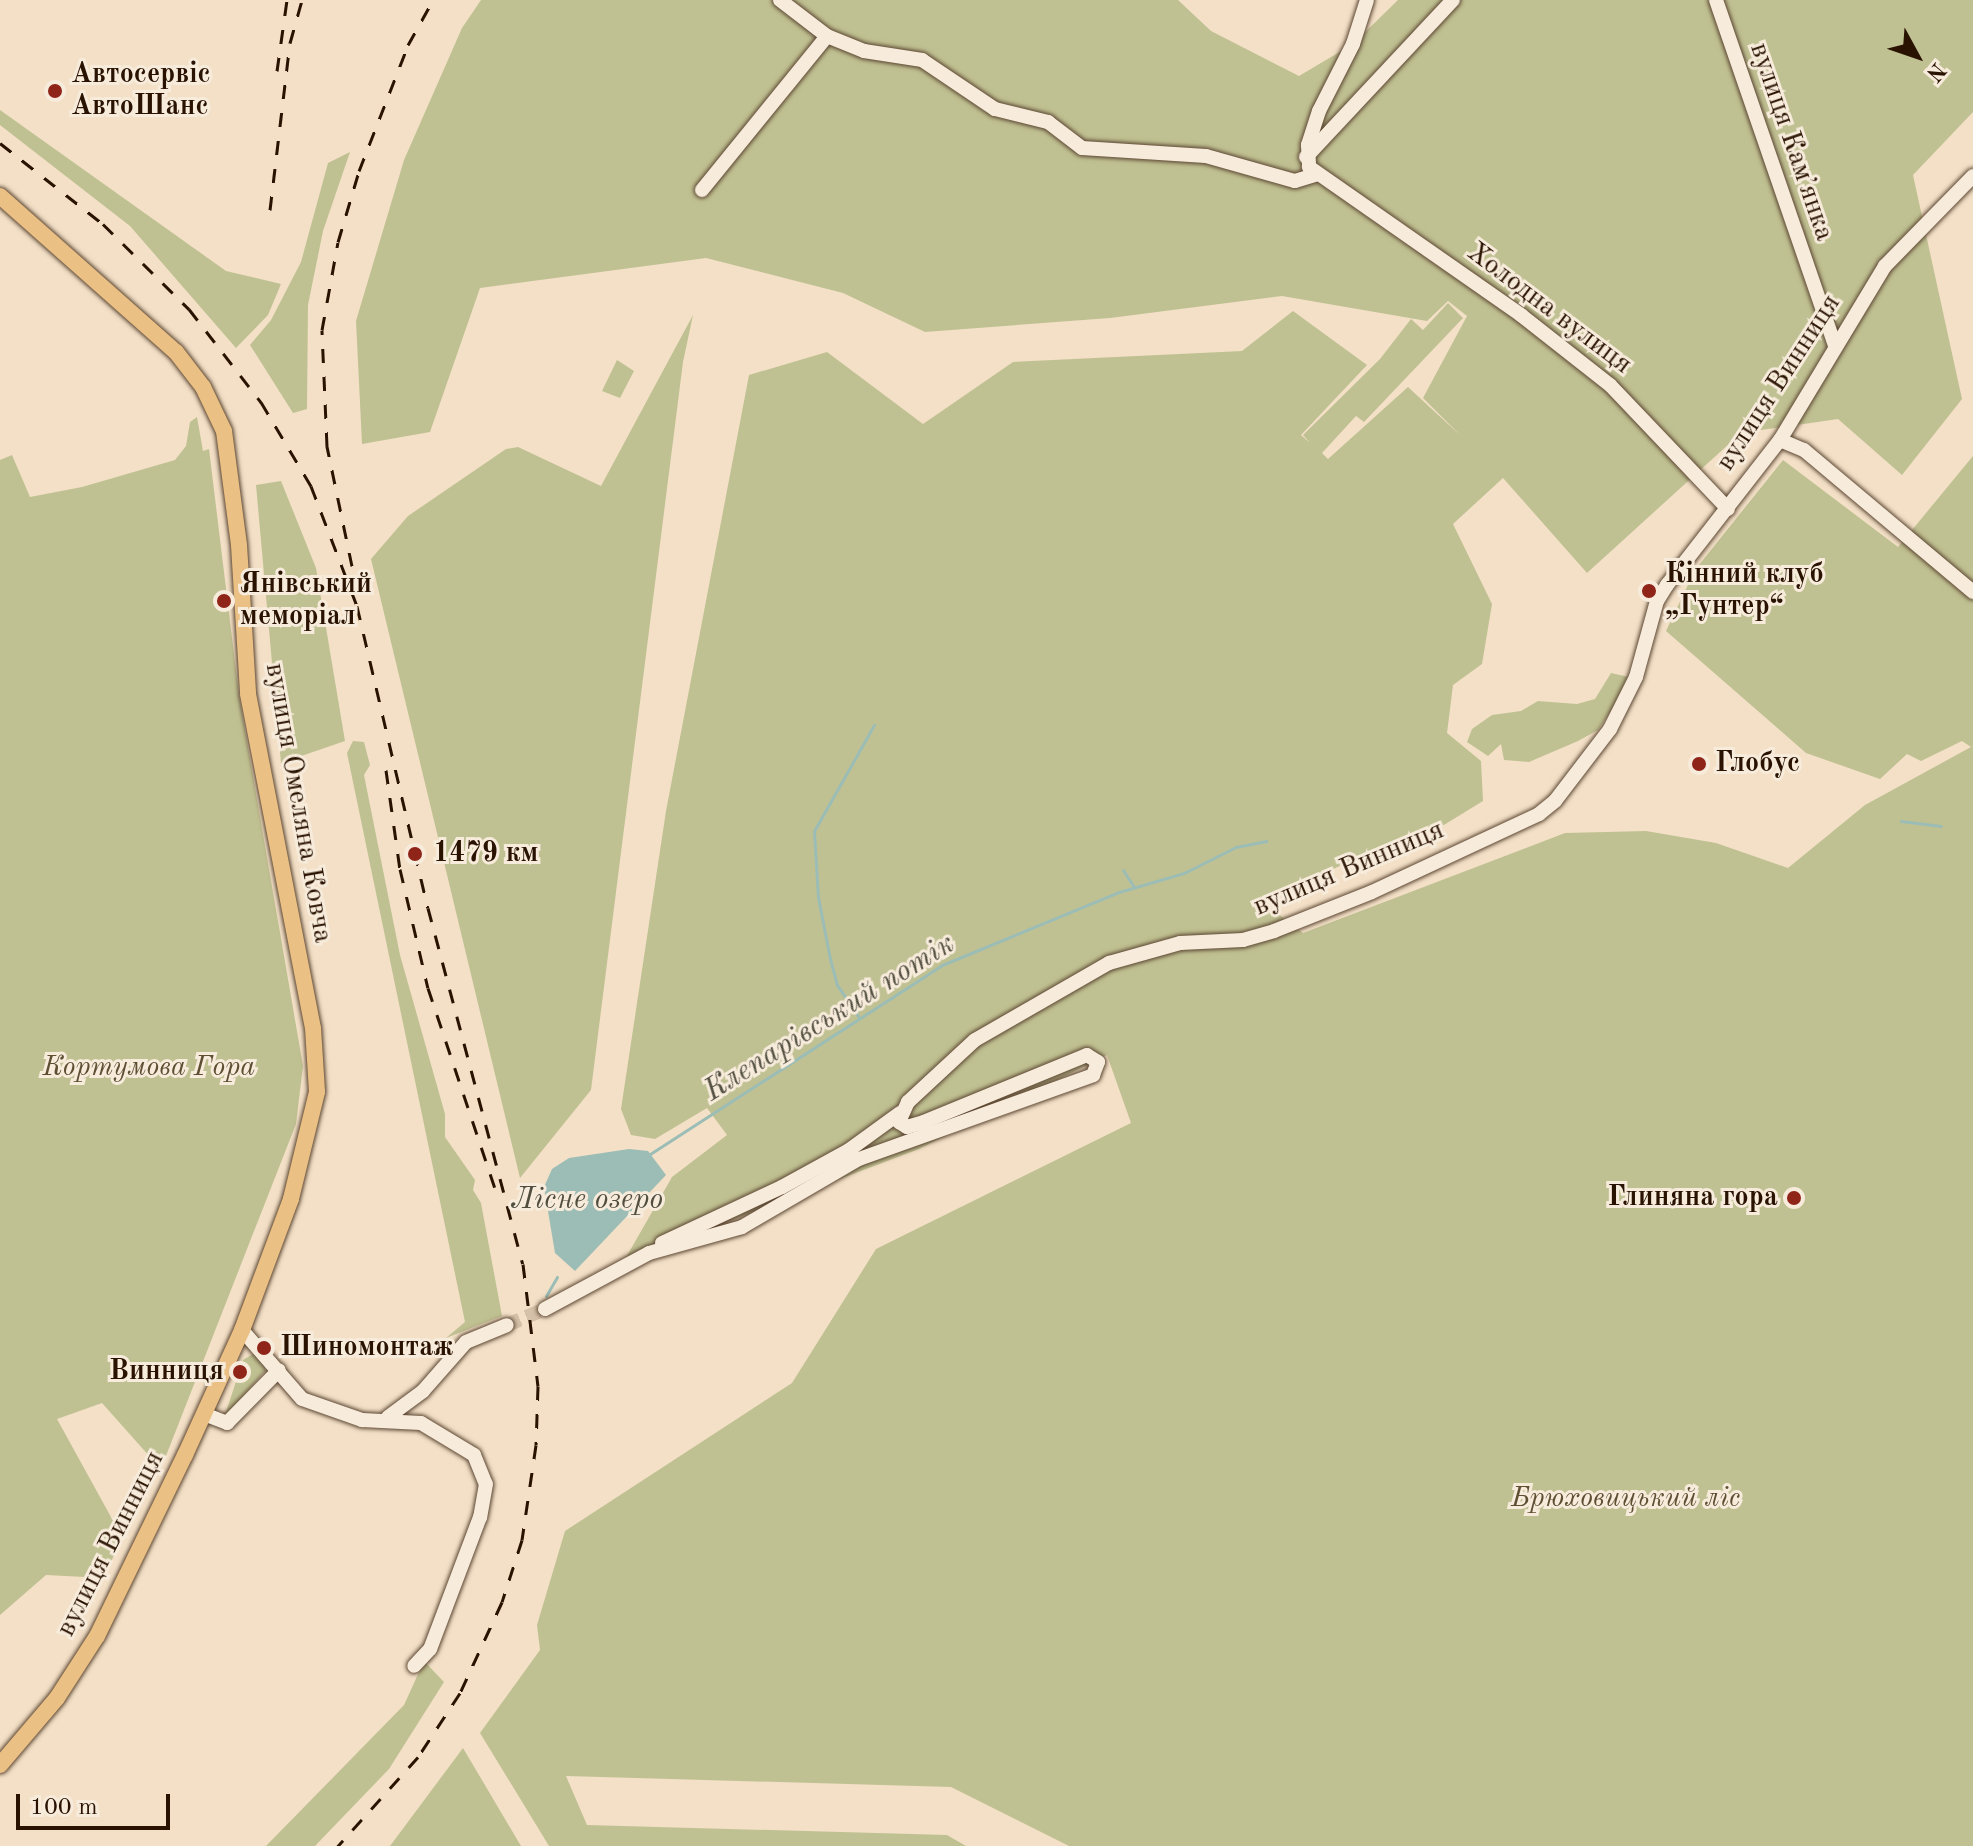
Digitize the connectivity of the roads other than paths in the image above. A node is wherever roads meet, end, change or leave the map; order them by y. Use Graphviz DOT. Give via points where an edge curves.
graph roads {
  1 [pos="780,0"];
  2 [pos="1367,0"];
  3 [pos="1453,0"];
  4 [pos="1716,0"];
  5 [pos="827,36"];
  6 [pos="1306,157"];
  7 [pos="1318,174"];
  8 [pos="1973,176"];
  9 [pos="702,190"];
  10 [pos="0,196"];
  11 [pos="1835,345"];
  12 [pos="1780,440"];
  13 [pos="1728,509"];
  14 [pos="1973,592"];
  15 [pos="900,1113"];
  16 [pos="311,1128"];
  17 [pos="649,1253"];
  18 [pos="545,1309"];
  19 [pos="507,1325"];
  20 [pos="242,1330"];
  21 [pos="279,1370"];
  22 [pos="204,1414"];
  23 [pos="388,1417"];
  24 [pos="414,1666"];
  25 [pos="0,1765"];
  1 -- 5 [label="street"];
  2 -- 6 [label="street" via="1353,44 1319,111"];
  3 -- 6 [label="street"];
  4 -- 11 [label="street, вулиця Камʼянка"];
  5 -- 7 [label="street" via="864,51 922,60 995,109 1048,122 1075,146 1097,153 1206,156 1295,181"];
  5 -- 9 [label="street"];
  6 -- 7 [label="street, Холодна вулиця"];
  7 -- 13 [label="street, Холодна вулиця" via="1521,315 1610,385"];
  8 -- 11 [label="street, вулиця Винниця" via="1885,266"];
  10 -- 16 [label="main road, вулиця Омеляна Ковча" via="176,352 203,387 224,431 239,545 248,694 315,1042 317,1092"];
  11 -- 12 [label="street, вулиця Винниця"];
  12 -- 13 [label="street, вулиця Винниця"];
  12 -- 14 [label="street" via="1804,450"];
  13 -- 15 [label="street, вулиця Винниця" via="1657,601 1636,677 1597,751 1568,790 1539,814 1274,931 1243,940 1180,943 1109,963 986,1032"];
  15 -- 17 [label="street, вулиця Винниця" via="836,1158 668,1238"];
  15 -- 17 [label="street" via="902,1124 914,1126 1082,1057 1098,1062 1093,1075 1082,1081 859,1159 742,1227"];
  16 -- 20 [label="main road, вулиця Винниця"];
  17 -- 18 [label="street"];
  19 -- 23 [label="street" via="466,1342 423,1391"];
  20 -- 21 [label="street"];
  20 -- 22 [label="main road, вулиця Винниця"];
  21 -- 22 [label="street" via="227,1423"];
  21 -- 23 [label="street" via="302,1399 362,1420"];
  22 -- 25 [label="main road, вулиця Винниця" via="97,1636 57,1698"];
  23 -- 24 [label="street" via="421,1423 457,1441 474,1455 486,1484 480,1517 430,1649"];
}
